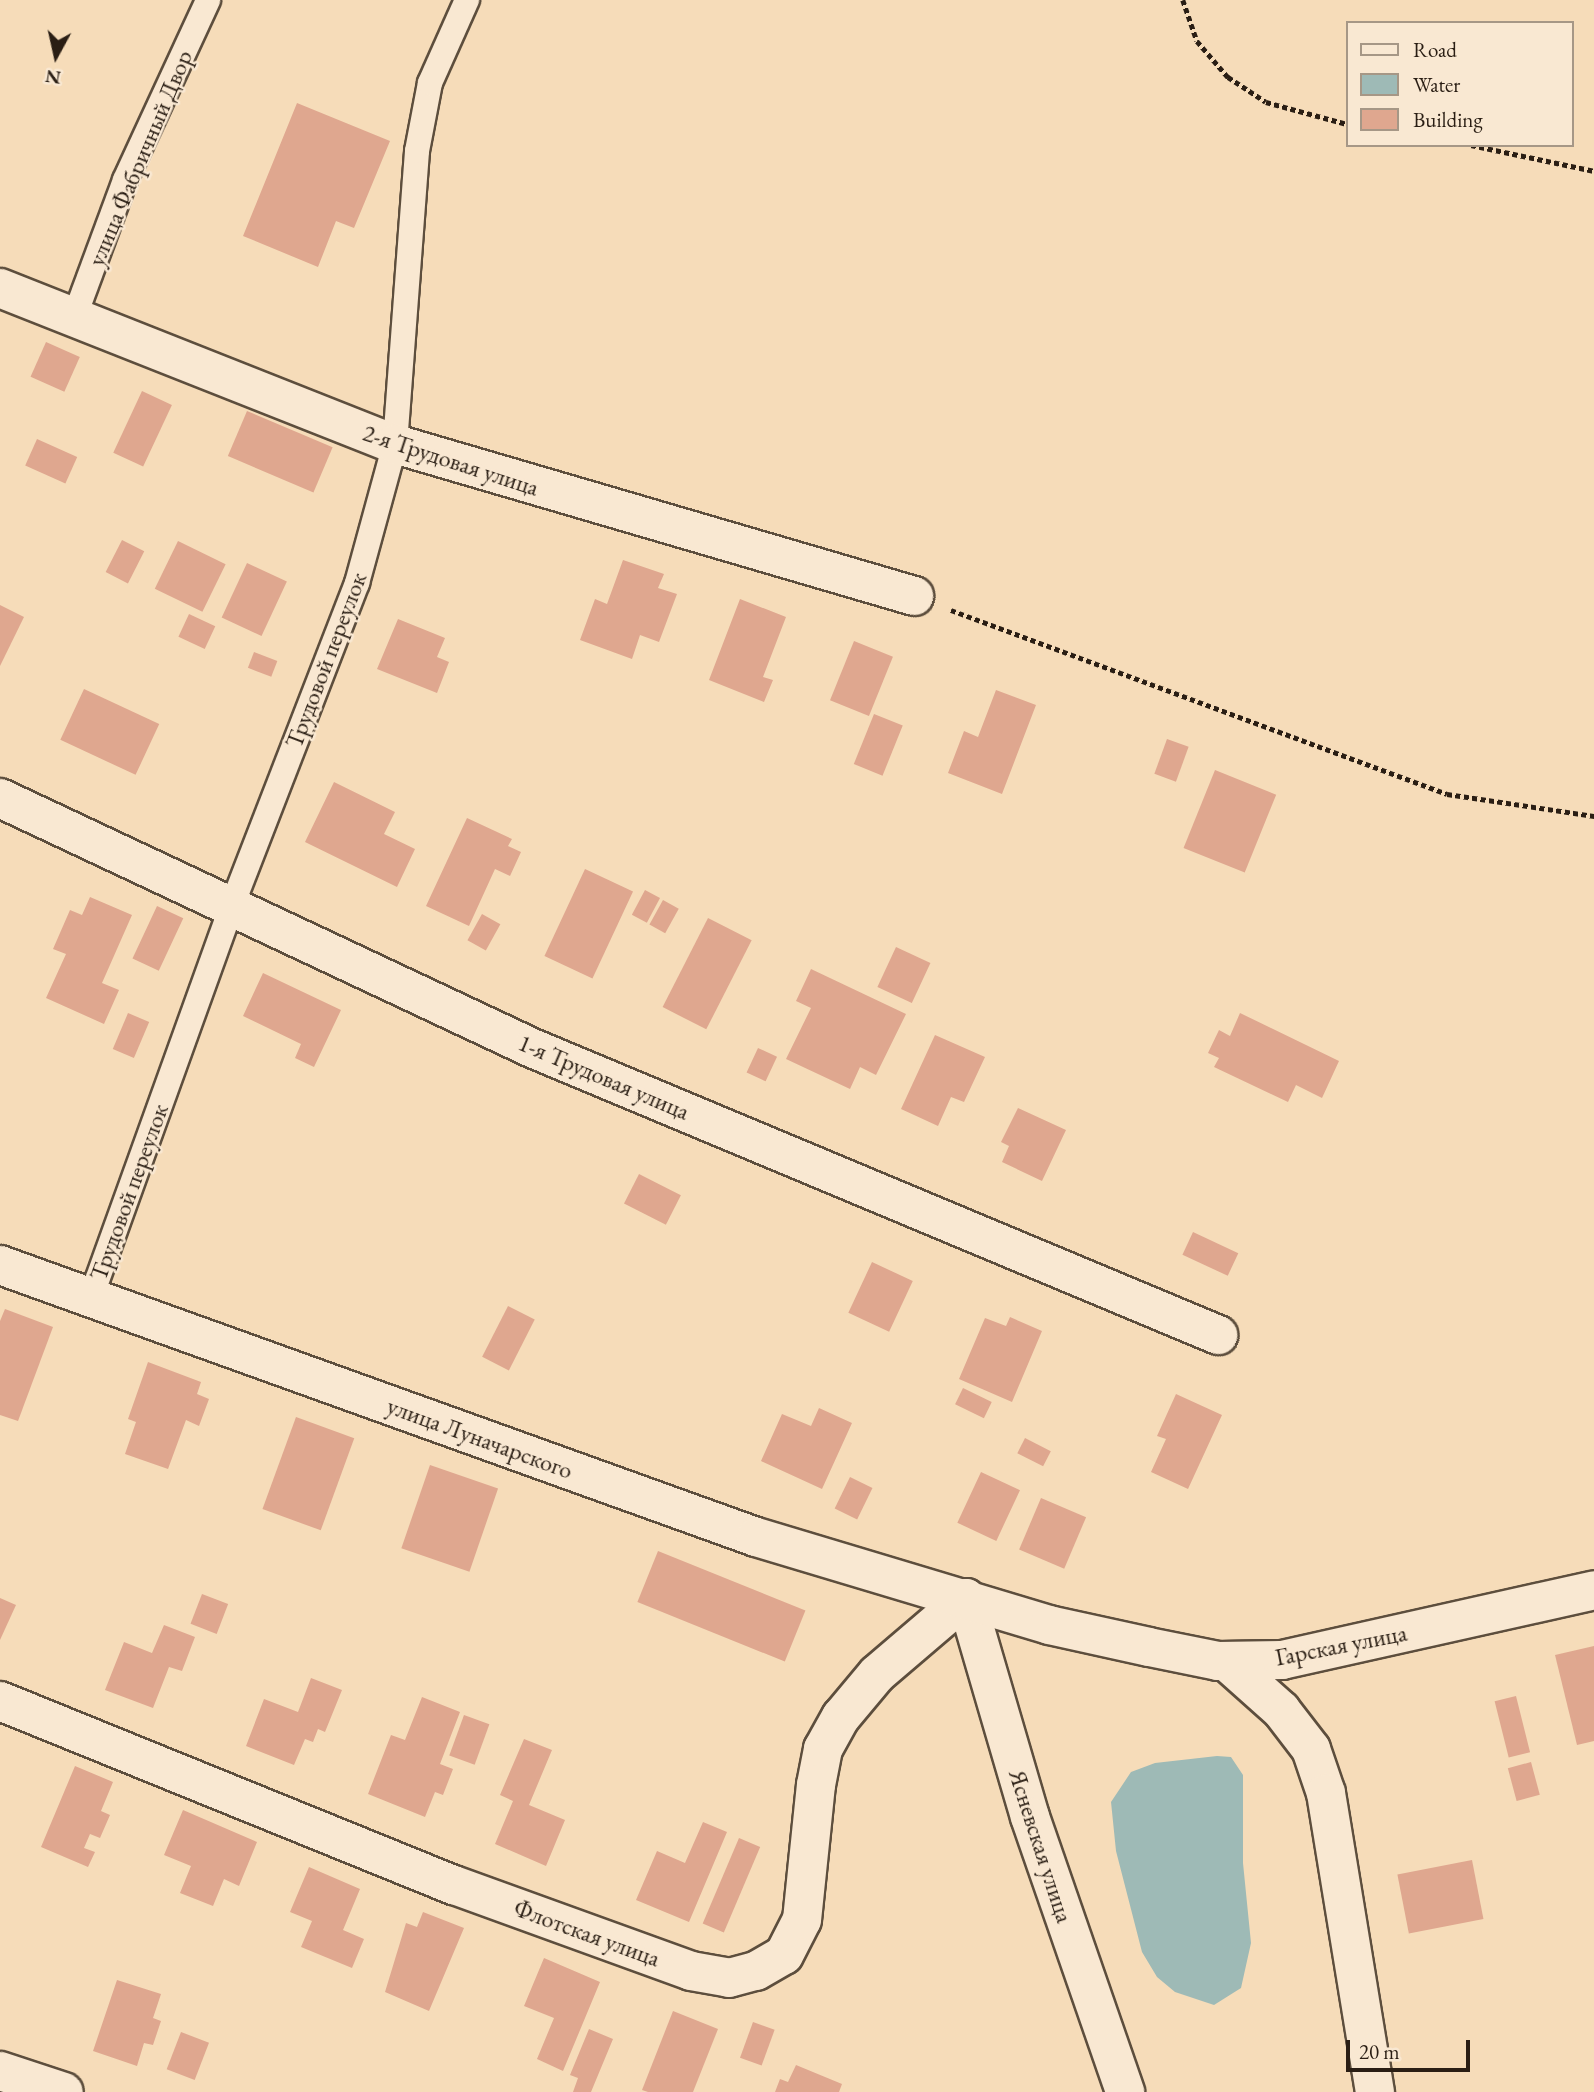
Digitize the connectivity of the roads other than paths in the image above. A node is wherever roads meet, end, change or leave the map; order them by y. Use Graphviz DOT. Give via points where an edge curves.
graph roads {
  1 [pos="208,0"];
  2 [pos="467,0"];
  3 [pos="0,288"];
  4 [pos="74,318"];
  5 [pos="395,443"];
  6 [pos="914,596"];
  7 [pos="0,798"];
  8 [pos="231,908"];
  9 [pos="0,1265"];
  10 [pos="90,1300"];
  11 [pos="1218,1335"];
  12 [pos="1594,1590"];
  13 [pos="966,1598"];
  14 [pos="1226,1661"];
  15 [pos="0,1701"];
  16 [pos="0,2071"];
  17 [pos="64,2092"];
  18 [pos="1125,2092"];
  19 [pos="1375,2092"];
  1 -- 4 [label="lane, улица Фабричный Двор" via="125,180"];
  2 -- 5 [label="lane, Трудовой переулок" via="430,83 417,151"];
  3 -- 4 [label="street, 2-я Трудовая улица"];
  4 -- 5 [label="street, 2-я Трудовая улица"];
  5 -- 6 [label="street, 2-я Трудовая улица"];
  5 -- 8 [label="lane, Трудовой переулок" via="357,583"];
  7 -- 8 [label="street, 1-я Трудовая улица"];
  8 -- 10 [label="lane, Трудовой переулок"];
  8 -- 11 [label="street, 1-я Трудовая улица" via="532,1048"];
  9 -- 10 [label="street, улица Луначарского"];
  10 -- 13 [label="street, улица Луначарского" via="757,1536"];
  12 -- 14 [label="street, Гарская улица" via="1282,1660"];
  13 -- 14 [label="street, Гарская улица" via="1049,1625"];
  13 -- 15 [label="street, Флотская улица" via="877,1674 841,1717 824,1749 816,1785 802,1920 784,1955 756,1971 729,1978 691,1971 454,1885"];
  13 -- 18 [label="street, Ясневская улица" via="1030,1818"];
  14 -- 19 [label="street" via="1281,1710 1311,1749 1326,1793"];
  16 -- 17 [label="street"];
}
